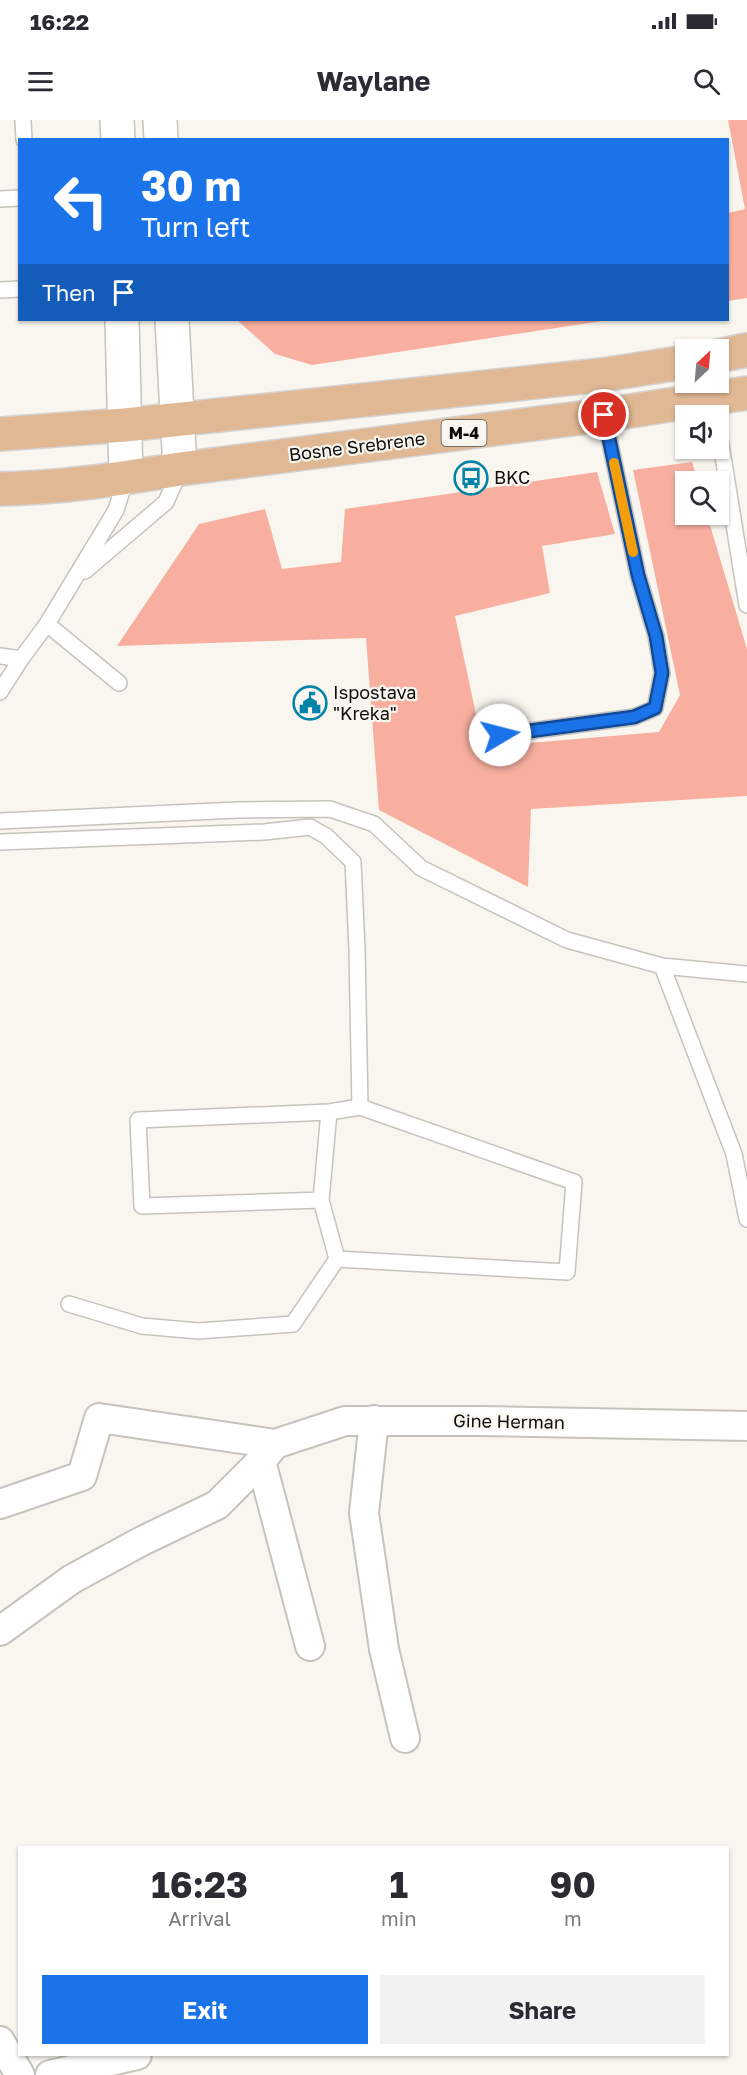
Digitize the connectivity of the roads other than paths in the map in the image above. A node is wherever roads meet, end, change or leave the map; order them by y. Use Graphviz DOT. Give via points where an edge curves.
graph roads {
  1 [pos="23,120"];
  2 [pos="117,120"];
  3 [pos="160,120"];
  4 [pos="24,138"];
  5 [pos="118,138"];
  6 [pos="161,138"];
  7 [pos="18,198"];
  8 [pos="0,199"];
  9 [pos="18,289"];
  10 [pos="0,290"];
  11 [pos="122,321"];
  12 [pos="171,321"];
  13 [pos="747,350"];
  14 [pos="729,354"];
  15 [pos="675,364"];
  16 [pos="747,393"];
  17 [pos="729,405"];
  18 [pos="675,414"];
  19 [pos="604,415"];
  20 [pos="177,418"];
  21 [pos="125,425"];
  22 [pos="0,434"];
  23 [pos="723,459"];
  24 [pos="180,470"];
  25 [pos="126,478"];
  26 [pos="0,489"];
  27 [pos="74,581"];
  28 [pos="747,605"];
  29 [pos="47,624"];
  30 [pos="0,656"];
  31 [pos="21,659"];
  32 [pos="119,683"];
  33 [pos="0,692"];
  34 [pos="500,735"];
  35 [pos="0,821"];
  36 [pos="0,842"];
  37 [pos="662,966"];
  38 [pos="747,974"];
  39 [pos="360,1107"];
  40 [pos="328,1112"];
  41 [pos="321,1200"];
  42 [pos="747,1220"];
  43 [pos="337,1259"];
  44 [pos="69,1304"];
  45 [pos="374,1420"];
  46 [pos="747,1426"];
  47 [pos="268,1453"];
  48 [pos="0,1504"];
  49 [pos="0,1630"];
  50 [pos="310,1646"];
  51 [pos="405,1738"];
  52 [pos="0,2041"];
  53 [pos="133,2056"];
  54 [pos="20,2075"];
  55 [pos="50,2075"];
  1 -- 4 [label="lane"];
  2 -- 5 [label="main road"];
  3 -- 6 [label="main road"];
  7 -- 8 [label="lane"];
  9 -- 10 [label="lane"];
  11 -- 21 [label="main road"];
  12 -- 20 [label="main road"];
  13 -- 14 [label="main road"];
  15 -- 20 [label="main road" via="602,375"];
  16 -- 17 [label="main road, Bosne Srebrene / M-4"];
  18 -- 19 [label="main road, Bosne Srebrene / M-4"];
  19 -- 24 [label="main road, Bosne Srebrene / M-4"];
  19 -- 34 [label="lane" via="638,575 656,636 662,673 655,708 634,717"];
  20 -- 21 [label="main road"];
  20 -- 24 [label="main road"];
  21 -- 22 [label="main road"];
  21 -- 25 [label="main road"];
  23 -- 28 [label="lane"];
  24 -- 25 [label="main road, M-4"];
  24 -- 27 [label="lane" via="166,502"];
  25 -- 26 [label="main road, M-4"];
  25 -- 27 [label="lane" via="116,510"];
  27 -- 29 [label="lane"];
  29 -- 31 [label="lane"];
  29 -- 32 [label="lane"];
  30 -- 31 [label="lane"];
  31 -- 33 [label="lane"];
  35 -- 37 [label="lane" via="330,809 374,824 421,868 567,940"];
  36 -- 39 [label="lane" via="310,827 326,836 352,862"];
  37 -- 38 [label="lane"];
  37 -- 42 [label="lane" via="734,1154"];
  39 -- 40 [label="lane"];
  39 -- 43 [label="lane" via="574,1182 567,1272"];
  40 -- 41 [label="lane"];
  40 -- 41 [label="lane" via="138,1120 142,1206"];
  41 -- 43 [label="lane"];
  43 -- 44 [label="lane" via="293,1324 198,1331 142,1326"];
  45 -- 46 [label="street, Gine Herman"];
  45 -- 47 [label="street, Gine Herman" via="345,1421"];
  45 -- 51 [label="street" via="364,1513 384,1649"];
  47 -- 48 [label="street, Gine Herman" via="99,1418 82,1476"];
  47 -- 49 [label="street, Gine Herman" via="217,1505 72,1579"];
  47 -- 50 [label="street"];
  52 -- 54 [label="street"];
  53 -- 55 [label="street"];
}
